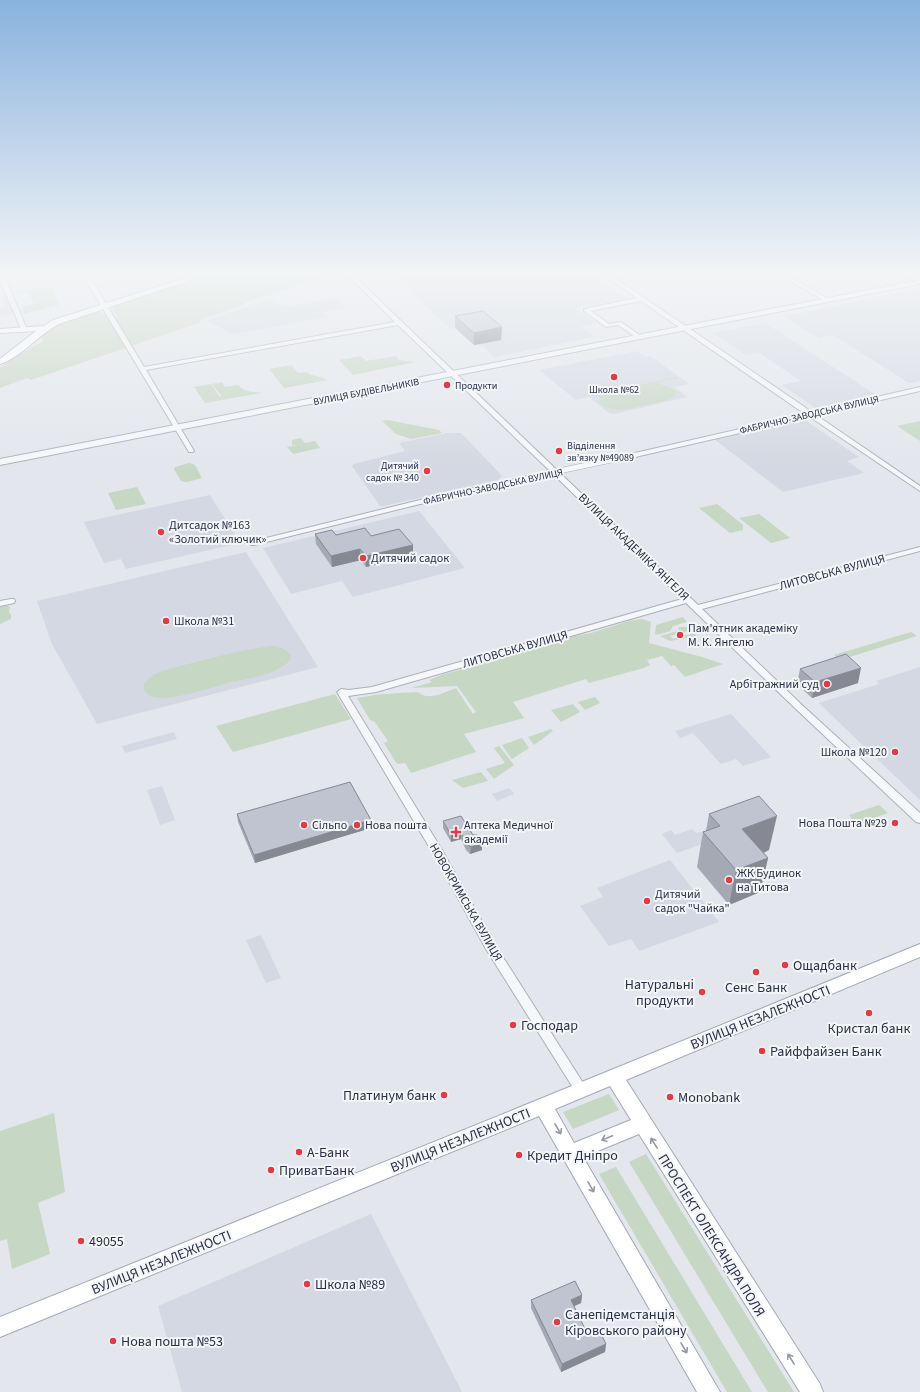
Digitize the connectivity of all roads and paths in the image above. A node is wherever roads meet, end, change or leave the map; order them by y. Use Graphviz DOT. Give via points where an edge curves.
graph roads {
  1 [pos="32,339"];
  2 [pos="124,339"];
  3 [pos="310,339"];
  4 [pos="415,339"];
  5 [pos="628,339"];
  6 [pos="700,339"];
  7 [pos="0,362"];
  8 [pos="143,369"];
  9 [pos="452,374"];
  10 [pos="920,389"];
  11 [pos="810,414"];
  12 [pos="178,428"];
  13 [pos="191,451"];
  14 [pos="635,455"];
  15 [pos="0,462"];
  16 [pos="554,472"];
  17 [pos="920,489"];
  18 [pos="254,543"];
  19 [pos="920,549"];
  20 [pos="688,600"];
  21 [pos="11,601"];
  22 [pos="0,604"];
  23 [pos="697,608"];
  24 [pos="342,692"];
  25 [pos="920,819"];
  26 [pos="920,950"];
  27 [pos="614,1077"];
  28 [pos="581,1090"];
  29 [pos="543,1106"];
  30 [pos="642,1124"];
  31 [pos="571,1153"];
  32 [pos="0,1327"];
  33 [pos="709,1392"];
  34 [pos="812,1392"];
  1 -- 7 [label="main road" via="14,355"];
  2 -- 8 [label="street"];
  3 -- 8 [label="street"];
  4 -- 9 [label="street, ВУЛИЦЯ АКАДЕМІКА ЯНГЕЛЯ"];
  5 -- 9 [label="street, ВУЛИЦЯ БУДІВЕЛЬНИКІВ"];
  6 -- 11 [label="street"];
  8 -- 12 [label="street"];
  9 -- 12 [label="street, ВУЛИЦЯ БУДІВЕЛЬНИКІВ"];
  9 -- 16 [label="street, ВУЛИЦЯ АКАДЕМІКА ЯНГЕЛЯ"];
  10 -- 11 [label="street, ФАБРИЧНО-ЗАВОДСЬКА ВУЛИЦЯ"];
  11 -- 14 [label="street, ФАБРИЧНО-ЗАВОДСЬКА ВУЛИЦЯ"];
  11 -- 17 [label="street"];
  12 -- 13 [label="street"];
  12 -- 15 [label="street, ВУЛИЦЯ БУДІВЕЛЬНИКІВ"];
  14 -- 16 [label="street, ФАБРИЧНО-ЗАВОДСЬКА ВУЛИЦЯ"];
  16 -- 18 [label="street, ФАБРИЧНО-ЗАВОДСЬКА ВУЛИЦЯ" via="393,508"];
  16 -- 20 [label="street, ВУЛИЦЯ АКАДЕМІКА ЯНГЕЛЯ"];
  19 -- 23 [label="street, ЛИТОВСЬКА ВУЛИЦЯ"];
  20 -- 23 [label="street, ВУЛИЦЯ АКАДЕМІКА ЯНГЕЛЯ"];
  20 -- 24 [label="street, ЛИТОВСЬКА ВУЛИЦЯ" via="373,690"];
  21 -- 22 [label="street"];
  23 -- 25 [label="street, ВУЛИЦЯ АКАДЕМІКА ЯНГЕЛЯ" via="799,708"];
  24 -- 28 [label="street, НОВОКРИМСЬКА ВУЛИЦЯ" via="490,946"];
  26 -- 27 [label="main road, ВУЛИЦЯ НЕЗАЛЕЖНОСТІ"];
  27 -- 28 [label="main road, ВУЛИЦЯ НЕЗАЛЕЖНОСТІ"];
  27 -- 30 [label="main road, ПРОСПЕКТ ОЛЕКСАНДРА ПОЛЯ"];
  28 -- 29 [label="main road, ВУЛИЦЯ НЕЗАЛЕЖНОСТІ"];
  29 -- 31 [label="main road, one-way"];
  29 -- 32 [label="main road, ВУЛИЦЯ НЕЗАЛЕЖНОСТІ"];
  30 -- 31 [label="main road, one-way"];
  34 -- 30 [label="main road, ПРОСПЕКТ ОЛЕКСАНДРА ПОЛЯ, one-way"];
  31 -- 33 [label="main road, one-way"];
}
